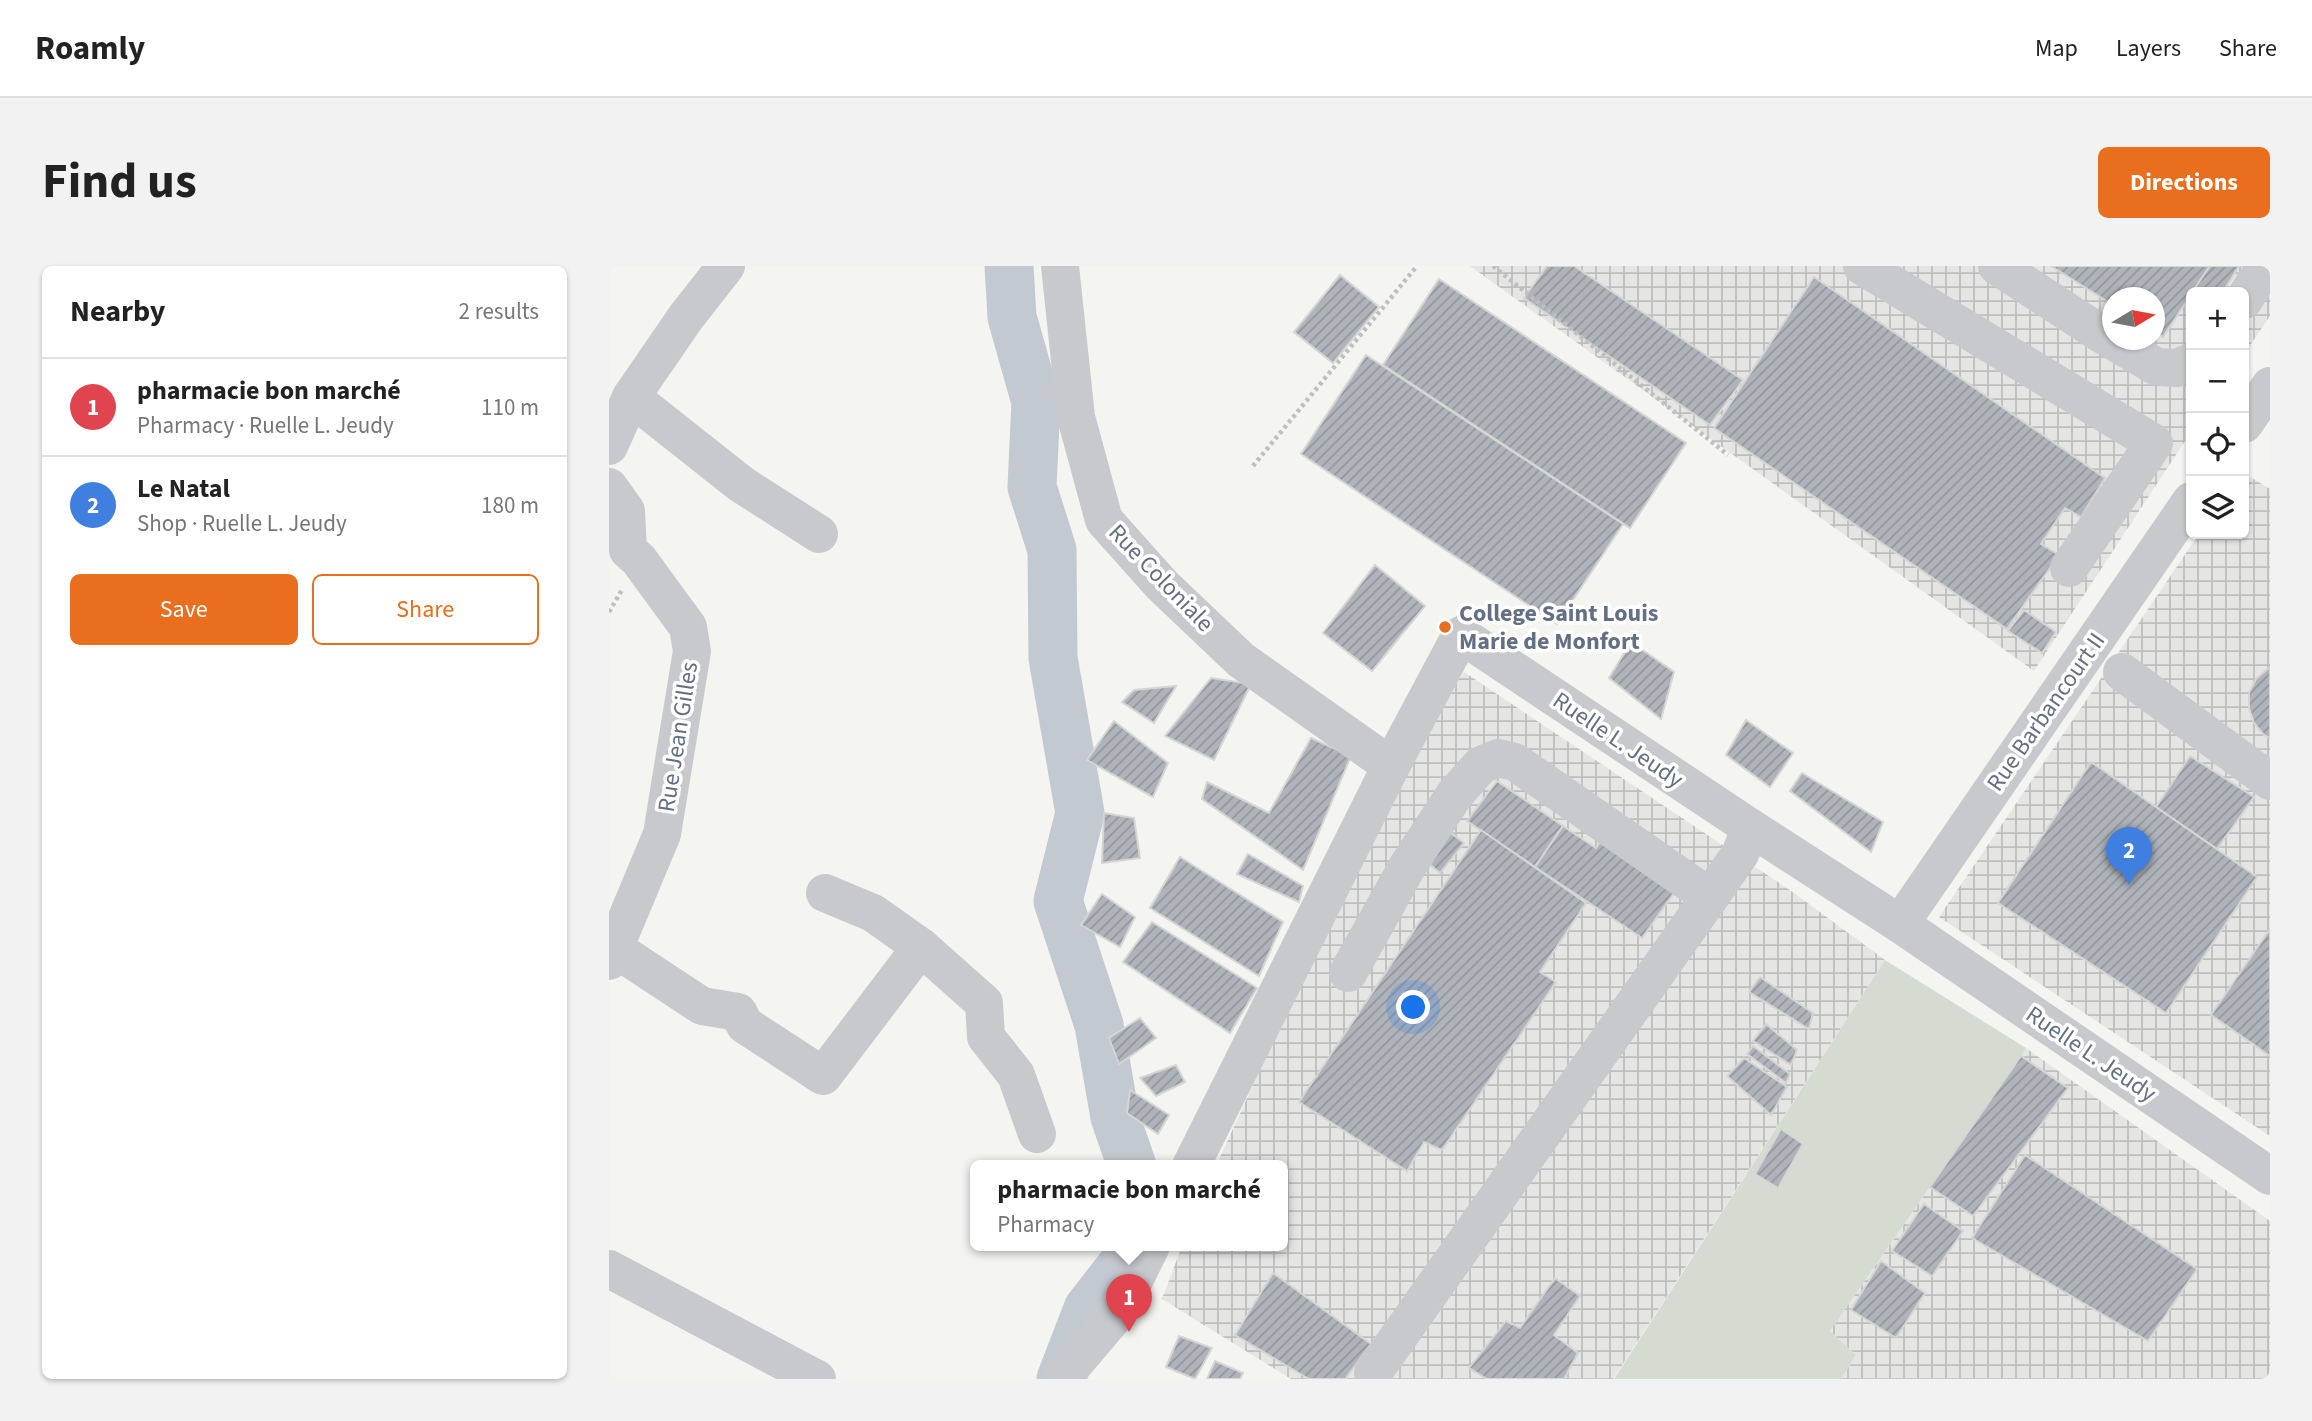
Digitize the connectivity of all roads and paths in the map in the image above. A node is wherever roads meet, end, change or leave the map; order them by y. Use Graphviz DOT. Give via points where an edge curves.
graph roads {
  1 [pos="726,266"];
  2 [pos="1060,266"];
  3 [pos="1417,266"];
  4 [pos="1493,266"];
  5 [pos="1863,266"];
  6 [pos="1997,266"];
  7 [pos="2265,266"];
  8 [pos="2249,292"];
  9 [pos="2186,364"];
  10 [pos="2270,386"];
  11 [pos="631,397"];
  12 [pos="2249,417"];
  13 [pos="609,446"];
  14 [pos="1728,455"];
  15 [pos="1253,466"];
  16 [pos="609,487"];
  17 [pos="2186,508"];
  18 [pos="819,534"];
  19 [pos="2069,568"];
  20 [pos="2122,672"];
  21 [pos="1391,765"];
  22 [pos="2270,781"];
  23 [pos="1751,828"];
  24 [pos="825,893"];
  25 [pos="1710,897"];
  26 [pos="1900,924"];
  27 [pos="921,947"];
  28 [pos="612,954"];
  29 [pos="1348,973"];
  30 [pos="1037,1135"];
  31 [pos="1194,1160"];
  32 [pos="2270,1176"];
  33 [pos="1149,1251"];
  34 [pos="609,1269"];
  35 [pos="1373,1373"];
  36 [pos="811,1378"];
  37 [pos="1061,1379"];
  1 -- 11 [label="street"];
  2 -- 21 [label="street, Rue Coloniale" via="1076,416 1104,520 1241,660"];
  3 -- 15 [label="path"];
  4 -- 14 [label="path"];
  5 -- 19 [label="street" via="2154,443"];
  6 -- 9 [label="street" via="2157,367"];
  7 -- 8 [label="street"];
  10 -- 12 [label="street"];
  11 -- 13 [label="street"];
  11 -- 18 [label="street" via="741,484"];
  16 -- 28 [label="street, Rue Jean Gilles" via="626,511 628,550 688,627 692,651 662,834"];
  17 -- 26 [label="street, Rue Barbancourt II"];
  20 -- 22 [label="street"];
  21 -- 23 [label="street, Ruelle L. Jeudy" via="1461,635"];
  21 -- 31 [label="street, Ruelle L. Jeudy"];
  23 -- 25 [label="street" via="1740,854"];
  23 -- 26 [label="street, Ruelle L. Jeudy"];
  24 -- 27 [label="street" via="873,913"];
  25 -- 29 [label="street" via="1515,762 1498,758 1481,765 1455,794"];
  25 -- 35 [label="street"];
  26 -- 32 [label="street, Ruelle L. Jeudy"];
  27 -- 28 [label="street" via="823,1076 745,1025 738,1012 702,1006"];
  27 -- 30 [label="street" via="983,1003 986,1037 1016,1075"];
  33 -- 37 [label="street" via="1119,1311"];
  34 -- 36 [label="street"];
}
